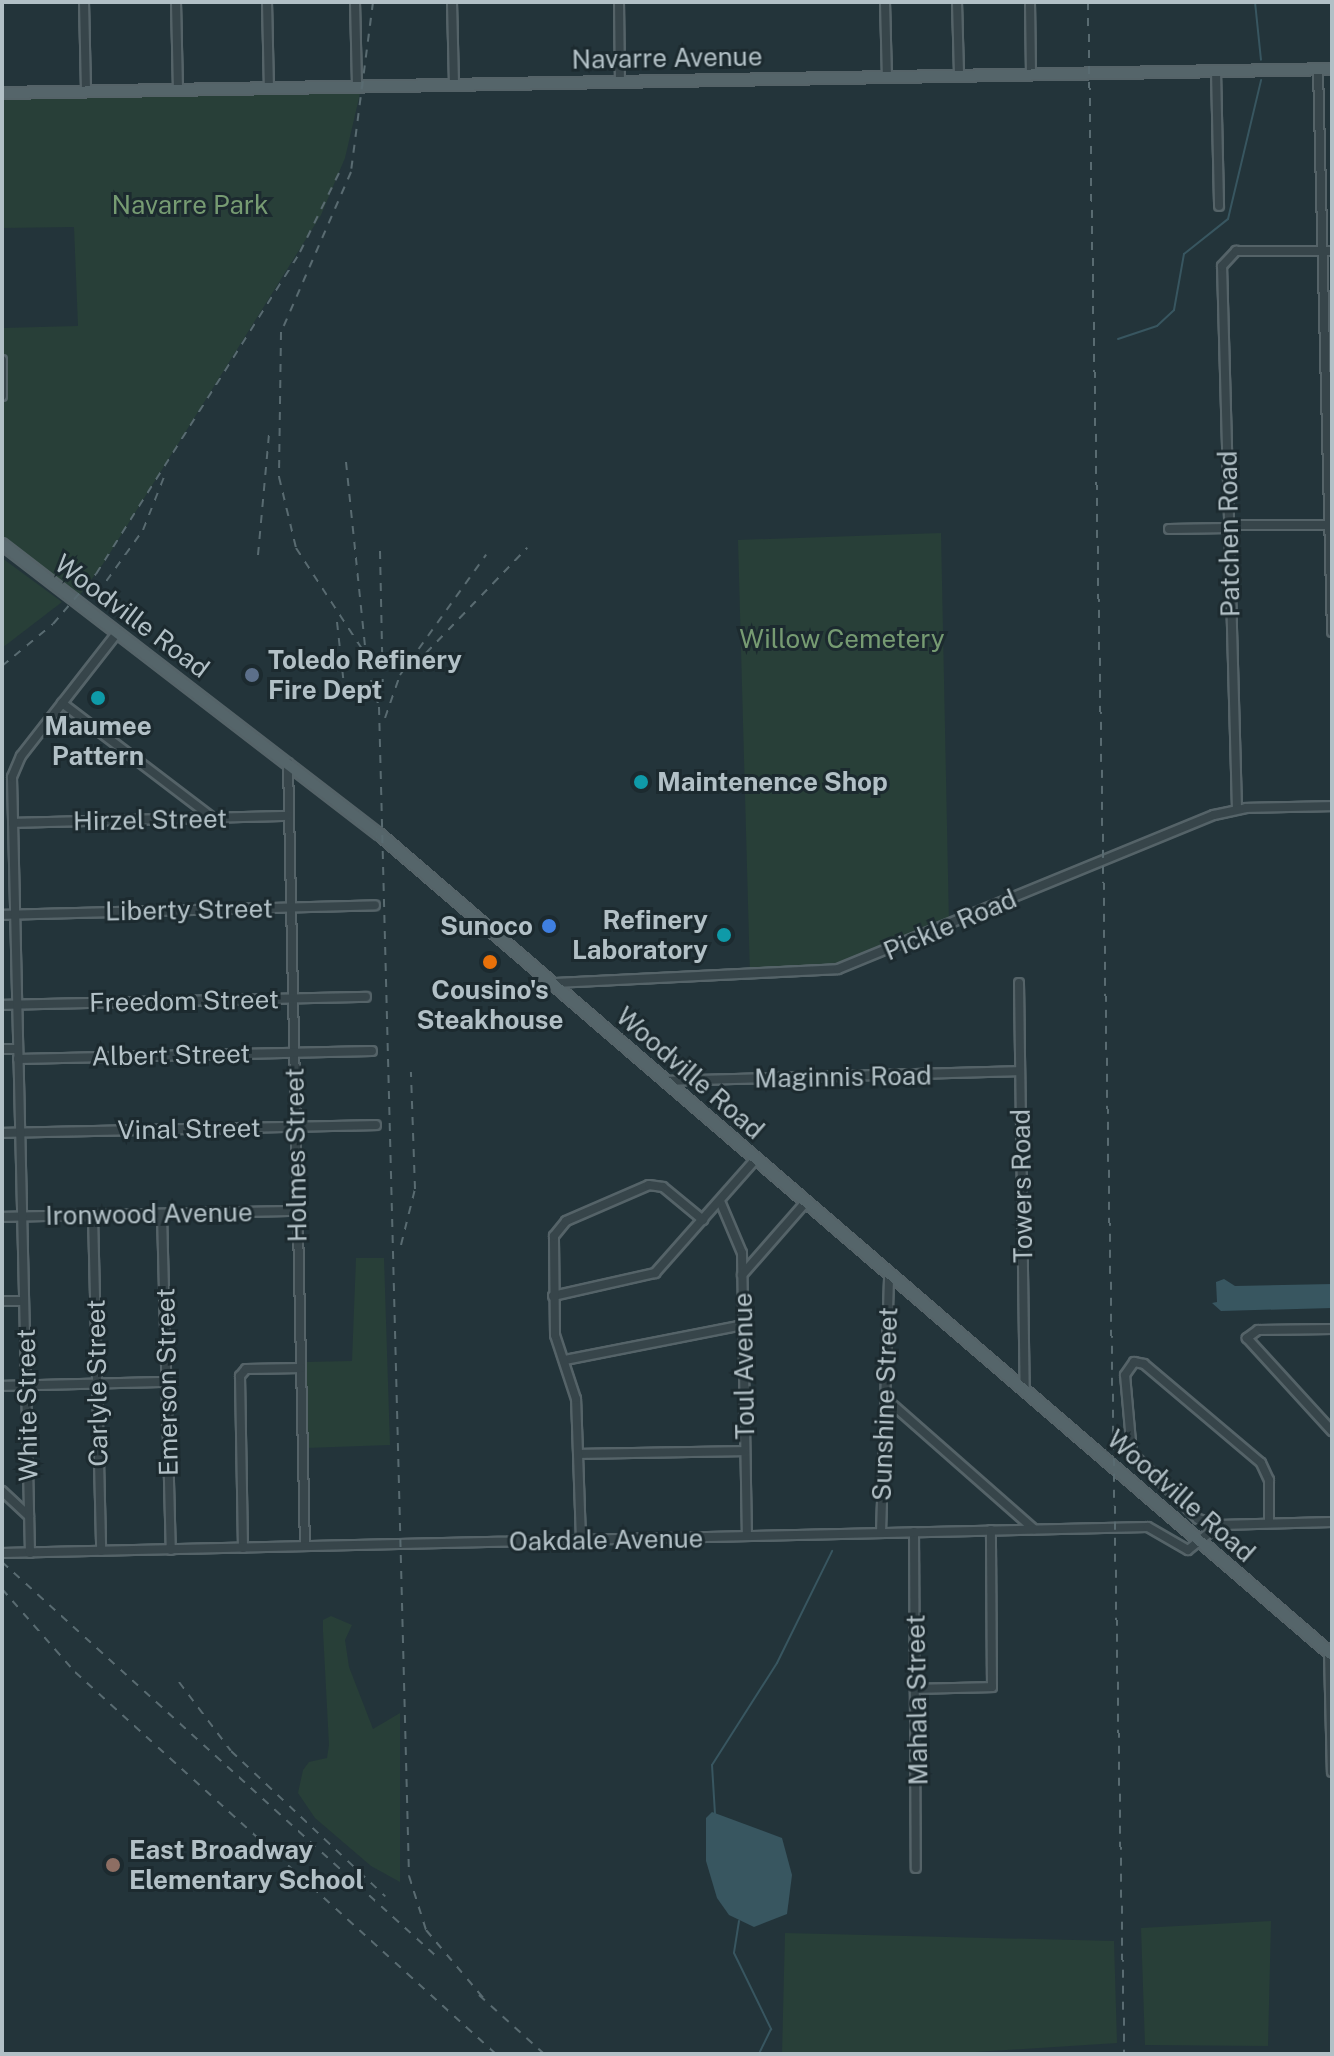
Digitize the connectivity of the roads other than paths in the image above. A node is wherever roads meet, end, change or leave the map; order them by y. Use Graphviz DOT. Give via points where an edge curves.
graph roads {
  1 [pos="84,2"];
  2 [pos="176,2"];
  3 [pos="267,2"];
  4 [pos="355,2"];
  5 [pos="452,2"];
  6 [pos="619,2"];
  7 [pos="885,2"];
  8 [pos="957,2"];
  9 [pos="1030,2"];
  10 [pos="1318,69"];
  11 [pos="1332,69"];
  12 [pos="1216,71"];
  13 [pos="1031,74"];
  14 [pos="959,75"];
  15 [pos="887,77"];
  16 [pos="620,80"];
  17 [pos="454,83"];
  18 [pos="357,85"];
  19 [pos="269,87"];
  20 [pos="178,89"];
  21 [pos="86,91"];
  22 [pos="2,93"];
  23 [pos="1219,206"];
  24 [pos="1327,251"];
  25 [pos="2,360"];
  26 [pos="2,396"];
  27 [pos="1331,525"];
  28 [pos="1229,526"];
  29 [pos="1169,529"];
  30 [pos="2,544"];
  31 [pos="118,632"];
  32 [pos="1332,632"];
  33 [pos="62,703"];
  34 [pos="288,763"];
  35 [pos="1332,806"];
  36 [pos="1237,809"];
  37 [pos="288,816"];
  38 [pos="213,818"];
  39 [pos="13,825"];
  40 [pos="2,826"];
  41 [pos="375,905"];
  42 [pos="290,908"];
  43 [pos="2,915"];
  44 [pos="14,915"];
  45 [pos="554,983"];
  46 [pos="1019,983"];
  47 [pos="366,997"];
  48 [pos="292,999"];
  49 [pos="2,1005"];
  50 [pos="17,1005"];
  51 [pos="2,1049"];
  52 [pos="18,1049"];
  53 [pos="372,1051"];
  54 [pos="294,1053"];
  55 [pos="18,1059"];
  56 [pos="1020,1071"];
  57 [pos="666,1081"];
  58 [pos="376,1125"];
  59 [pos="295,1127"];
  60 [pos="2,1133"];
  61 [pos="20,1133"];
  62 [pos="756,1159"];
  63 [pos="720,1201"];
  64 [pos="806,1202"];
  65 [pos="297,1211"];
  66 [pos="162,1214"];
  67 [pos="93,1215"];
  68 [pos="2,1217"];
  69 [pos="22,1217"];
  70 [pos="703,1220"];
  71 [pos="889,1274"];
  72 [pos="742,1275"];
  73 [pos="553,1296"];
  74 [pos="2,1301"];
  75 [pos="24,1301"];
  76 [pos="743,1325"];
  77 [pos="1332,1329"];
  78 [pos="565,1360"];
  79 [pos="301,1368"];
  80 [pos="167,1382"];
  81 [pos="97,1384"];
  82 [pos="2,1386"];
  83 [pos="26,1386"];
  84 [pos="1025,1389"];
  85 [pos="886,1399"];
  86 [pos="1332,1431"];
  87 [pos="745,1451"];
  88 [pos="579,1454"];
  89 [pos="2,1491"];
  90 [pos="29,1516"];
  91 [pos="1269,1522"];
  92 [pos="1332,1522"];
  93 [pos="1219,1525"];
  94 [pos="991,1530"];
  95 [pos="1035,1530"];
  96 [pos="914,1532"];
  97 [pos="881,1533"];
  98 [pos="747,1536"];
  99 [pos="581,1540"];
  100 [pos="1202,1543"];
  101 [pos="305,1546"];
  102 [pos="243,1548"];
  103 [pos="171,1550"];
  104 [pos="101,1551"];
  105 [pos="2,1553"];
  106 [pos="30,1553"];
  107 [pos="1331,1654"];
  108 [pos="916,1689"];
  109 [pos="1332,1772"];
  110 [pos="916,1868"];
  1 -- 21 [label="street"];
  2 -- 20 [label="street"];
  3 -- 19 [label="street"];
  4 -- 18 [label="street"];
  5 -- 17 [label="street"];
  6 -- 16 [label="street"];
  7 -- 15 [label="street"];
  8 -- 14 [label="street"];
  9 -- 13 [label="street"];
  10 -- 11 [label="main road, Navarre Avenue"];
  10 -- 12 [label="main road, Navarre Avenue"];
  10 -- 24 [label="street"];
  12 -- 13 [label="main road, Navarre Avenue"];
  12 -- 23 [label="street"];
  13 -- 14 [label="main road, Navarre Avenue"];
  14 -- 15 [label="main road, Navarre Avenue"];
  15 -- 16 [label="main road, Navarre Avenue"];
  16 -- 17 [label="main road, Navarre Avenue"];
  17 -- 18 [label="main road, Navarre Avenue"];
  18 -- 19 [label="main road, Navarre Avenue"];
  19 -- 20 [label="main road, Navarre Avenue"];
  20 -- 21 [label="main road, Navarre Avenue"];
  21 -- 22 [label="main road, Navarre Avenue"];
  24 -- 27 [label="street"];
  24 -- 28 [label="street, Patchen Road" via="1240,251 1226,259 1222,271"];
  25 -- 26 [label="street"];
  27 -- 28 [label="street"];
  27 -- 32 [label="street"];
  28 -- 29 [label="street"];
  28 -- 36 [label="street, Patchen Road"];
  30 -- 31 [label="main road, Woodville Road"];
  31 -- 33 [label="street"];
  31 -- 34 [label="main road, Woodville Road"];
  33 -- 38 [label="street"];
  33 -- 39 [label="street, White Street" via="21,756 12,777"];
  34 -- 37 [label="street, Holmes Street"];
  34 -- 45 [label="main road, Woodville Road"];
  35 -- 36 [label="street, Pickle Road"];
  36 -- 45 [label="street, Pickle Road" via="838,969"];
  37 -- 38 [label="street, Hirzel Street"];
  37 -- 42 [label="street, Holmes Street"];
  38 -- 39 [label="street, Hirzel Street"];
  39 -- 40 [label="street, Hirzel Street"];
  39 -- 44 [label="street, White Street"];
  41 -- 42 [label="street, Liberty Street"];
  42 -- 44 [label="street, Liberty Street"];
  42 -- 48 [label="street, Holmes Street"];
  43 -- 44 [label="street, Liberty Street"];
  44 -- 50 [label="street, White Street"];
  45 -- 57 [label="main road, Woodville Road"];
  46 -- 56 [label="street, Towers Road"];
  47 -- 48 [label="street, Freedom Street"];
  48 -- 50 [label="street, Freedom Street"];
  48 -- 54 [label="street, Holmes Street"];
  49 -- 50 [label="street, Freedom Street"];
  50 -- 52 [label="street, White Street"];
  51 -- 52 [label="street"];
  52 -- 55 [label="street, White Street"];
  53 -- 54 [label="street, Albert Street"];
  54 -- 55 [label="street, Albert Street"];
  54 -- 59 [label="street, Holmes Street"];
  55 -- 61 [label="street, White Street"];
  56 -- 57 [label="street, Maginnis Road"];
  56 -- 84 [label="street, Towers Road"];
  57 -- 62 [label="main road, Woodville Road"];
  58 -- 59 [label="street, Vinal Street"];
  59 -- 61 [label="street, Vinal Street"];
  59 -- 65 [label="street, Holmes Street"];
  60 -- 61 [label="street, Vinal Street"];
  61 -- 69 [label="street, White Street"];
  62 -- 63 [label="street"];
  62 -- 64 [label="main road, Woodville Road"];
  63 -- 70 [label="street"];
  63 -- 72 [label="street, Toul Avenue" via="741,1249"];
  64 -- 71 [label="main road, Woodville Road"];
  64 -- 72 [label="street"];
  65 -- 66 [label="street, Ironwood Avenue"];
  65 -- 79 [label="street, Holmes Street"];
  66 -- 67 [label="street, Ironwood Avenue"];
  66 -- 80 [label="street, Emerson Street"];
  67 -- 69 [label="street, Ironwood Avenue"];
  67 -- 81 [label="street, Carlyle Street"];
  68 -- 69 [label="street, Ironwood Avenue"];
  69 -- 75 [label="street, White Street"];
  70 -- 73 [label="street" via="669,1262 646,1278"];
  70 -- 73 [label="street" via="663,1187 649,1185 566,1221 553,1240"];
  71 -- 84 [label="main road, Woodville Road"];
  71 -- 85 [label="street, Sunshine Street"];
  72 -- 76 [label="street, Toul Avenue"];
  73 -- 78 [label="street" via="555,1335"];
  74 -- 75 [label="street"];
  75 -- 83 [label="street, White Street"];
  76 -- 78 [label="street"];
  76 -- 87 [label="street, Toul Avenue"];
  77 -- 86 [label="street" via="1247,1335 1252,1348"];
  78 -- 88 [label="street" via="576,1399"];
  79 -- 101 [label="street, Holmes Street"];
  79 -- 102 [label="street" via="243,1370 239,1380"];
  80 -- 81 [label="street"];
  80 -- 103 [label="street, Emerson Street"];
  81 -- 83 [label="street"];
  81 -- 104 [label="street, Carlyle Street"];
  82 -- 83 [label="street"];
  83 -- 90 [label="street, White Street"];
  84 -- 100 [label="main road, Woodville Road"];
  85 -- 95 [label="street"];
  85 -- 97 [label="street, Sunshine Street"];
  87 -- 88 [label="street"];
  87 -- 98 [label="street, Toul Avenue"];
  88 -- 99 [label="street"];
  89 -- 90 [label="street"];
  90 -- 106 [label="street, White Street"];
  91 -- 92 [label="street"];
  91 -- 93 [label="street"];
  91 -- 93 [label="street" via="1269,1480 1261,1463 1140,1362 1131,1364 1125,1375 1126,1416 1136,1459 1202,1523"];
  93 -- 100 [label="street"];
  94 -- 95 [label="street, Oakdale Avenue"];
  94 -- 96 [label="street, Oakdale Avenue"];
  94 -- 108 [label="street" via="992,1687"];
  95 -- 100 [label="street, Oakdale Avenue" via="1154,1528 1188,1550"];
  96 -- 97 [label="street, Oakdale Avenue"];
  96 -- 108 [label="street, Mahala Street"];
  97 -- 98 [label="street, Oakdale Avenue"];
  98 -- 99 [label="street, Oakdale Avenue"];
  99 -- 101 [label="street, Oakdale Avenue"];
  100 -- 107 [label="main road, Woodville Road"];
  101 -- 102 [label="street, Oakdale Avenue"];
  102 -- 103 [label="street, Oakdale Avenue"];
  103 -- 104 [label="street, Oakdale Avenue"];
  104 -- 106 [label="street, Oakdale Avenue"];
  105 -- 106 [label="street, Oakdale Avenue"];
  107 -- 109 [label="street"];
  108 -- 110 [label="street, Mahala Street"];
}
